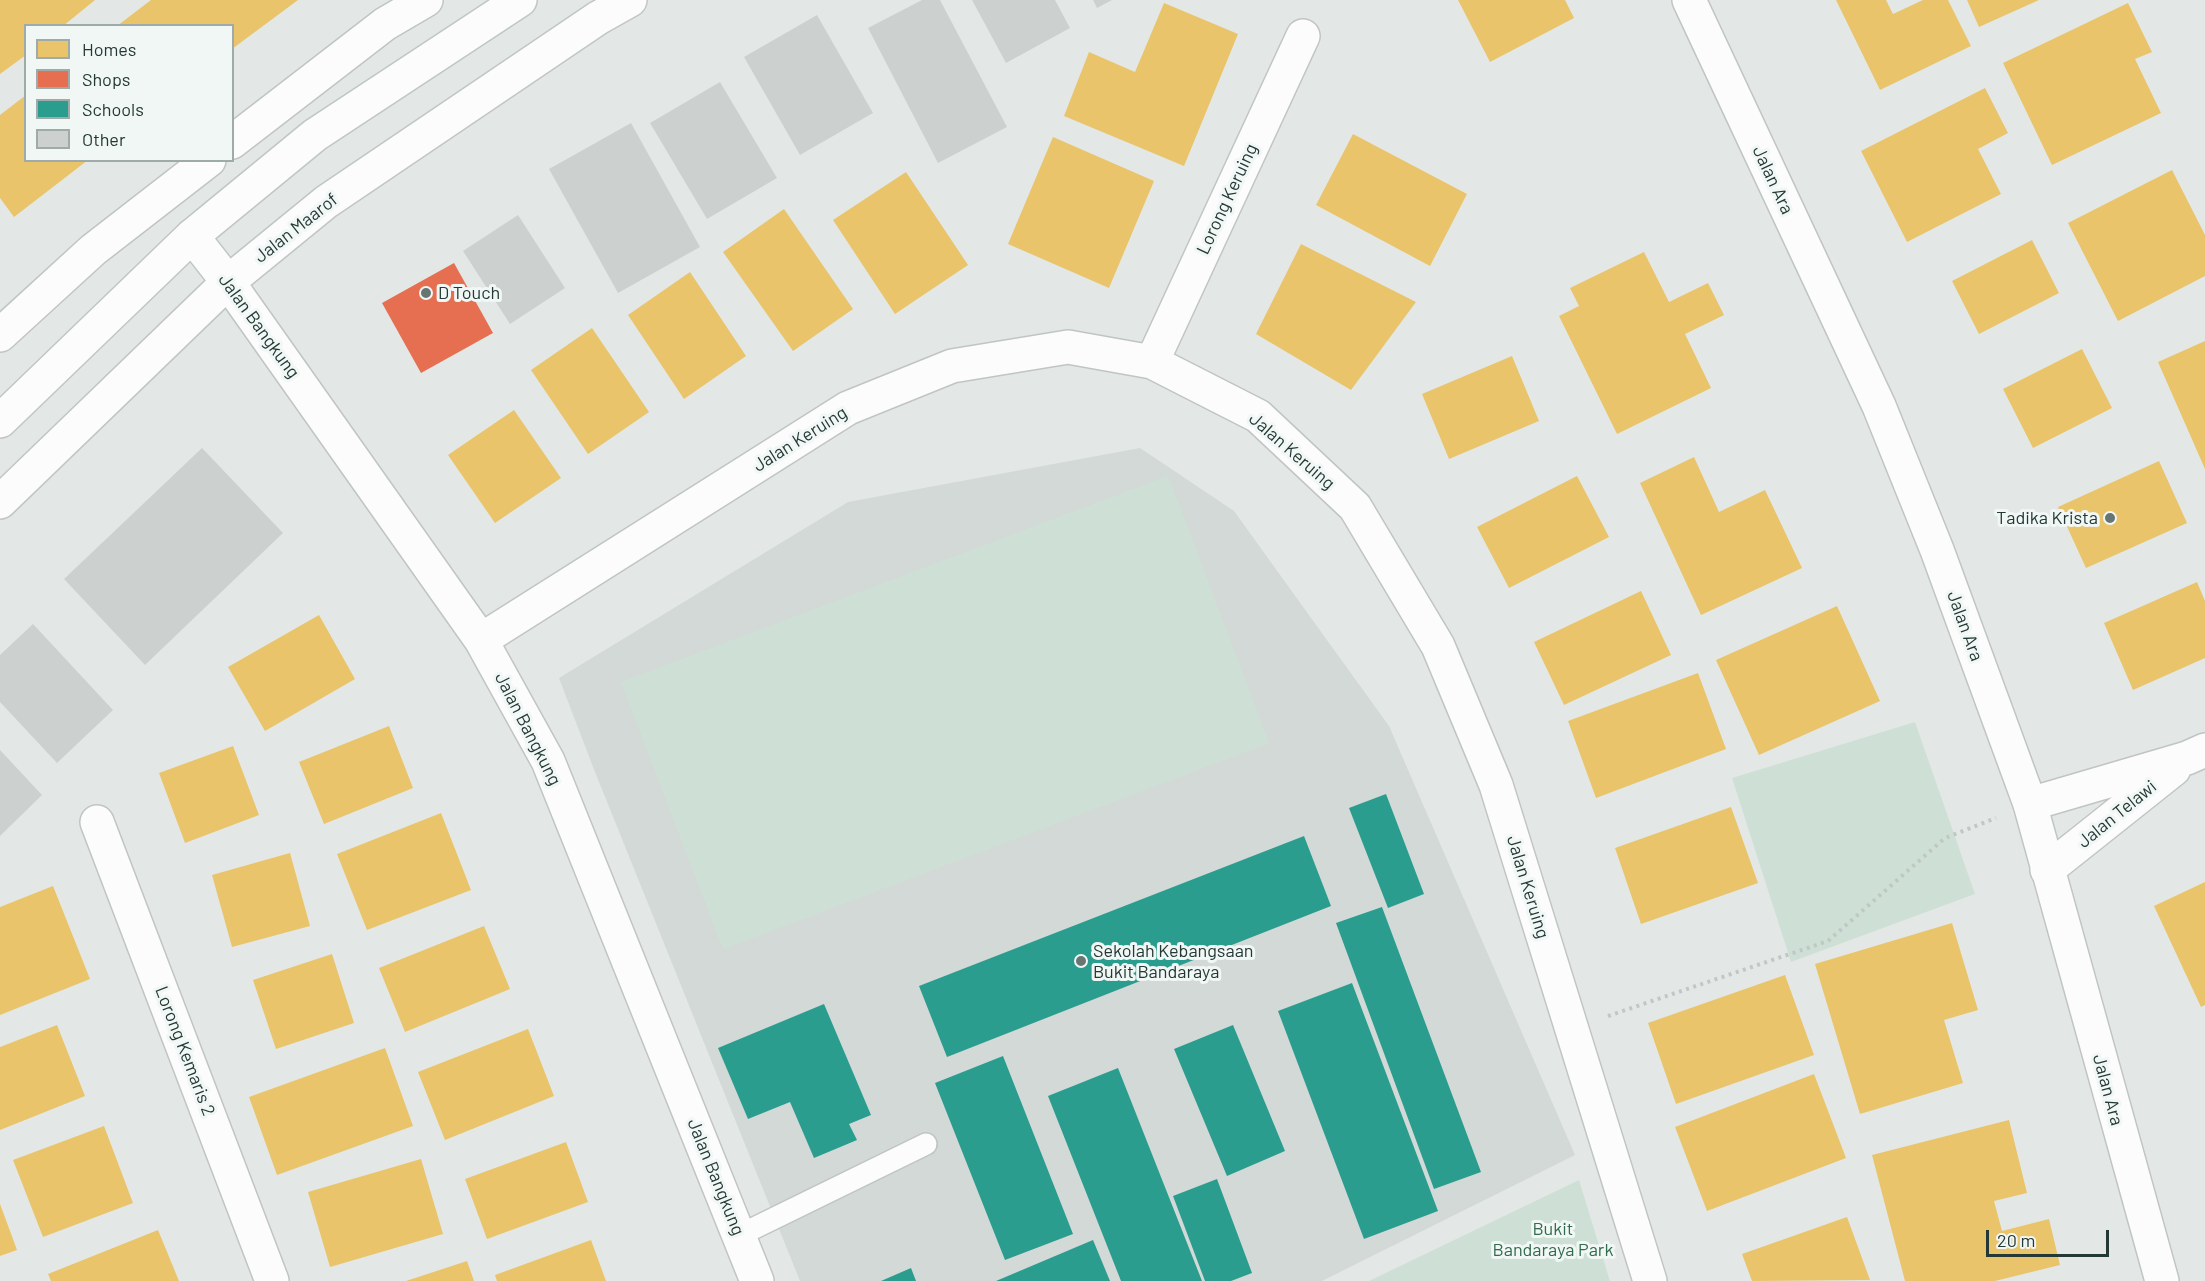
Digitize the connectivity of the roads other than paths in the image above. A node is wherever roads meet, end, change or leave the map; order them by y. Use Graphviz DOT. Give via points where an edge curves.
graph roads {
  1 [pos="426,0"];
  2 [pos="520,0"];
  3 [pos="630,0"];
  4 [pos="1689,0"];
  5 [pos="1303,36"];
  6 [pos="234,140"];
  7 [pos="206,162"];
  8 [pos="192,236"];
  9 [pos="228,282"];
  10 [pos="0,335"];
  11 [pos="1152,362"];
  12 [pos="0,421"];
  13 [pos="0,502"];
  14 [pos="481,640"];
  15 [pos="2196,754"];
  16 [pos="2030,804"];
  17 [pos="97,822"];
  18 [pos="2047,870"];
  19 [pos="926,1144"];
  20 [pos="740,1235"];
  21 [pos="272,1281"];
  22 [pos="757,1281"];
  23 [pos="1650,1281"];
  24 [pos="2162,1281"];
  1 -- 6 [label="street" via="385,24"];
  2 -- 8 [label="street" via="315,135"];
  3 -- 9 [label="street, Jalan Maarof" via="326,202"];
  4 -- 16 [label="street, Jalan Ara" via="1879,406 1937,550"];
  5 -- 11 [label="street, Lorong Keruing"];
  7 -- 10 [label="street" via="93,250"];
  8 -- 9 [label="street, Jalan Bangkung"];
  8 -- 12 [label="street"];
  9 -- 13 [label="street, Jalan Maarof"];
  9 -- 14 [label="street, Jalan Bangkung"];
  11 -- 14 [label="street, Jalan Keruing" via="1068,347 952,366 848,408"];
  11 -- 23 [label="street, Jalan Keruing" via="1258,416 1355,507 1438,646 1492,774"];
  14 -- 20 [label="street, Jalan Bangkung" via="548,761"];
  15 -- 16 [label="street, Jalan Telawi"];
  15 -- 18 [label="street, Jalan Telawi"];
  16 -- 18 [label="street, Jalan Ara"];
  17 -- 21 [label="street, Lorong Kemaris 2"];
  18 -- 24 [label="street, Jalan Ara"];
  19 -- 20 [label="lane"];
  20 -- 22 [label="street, Jalan Bangkung"];
}
